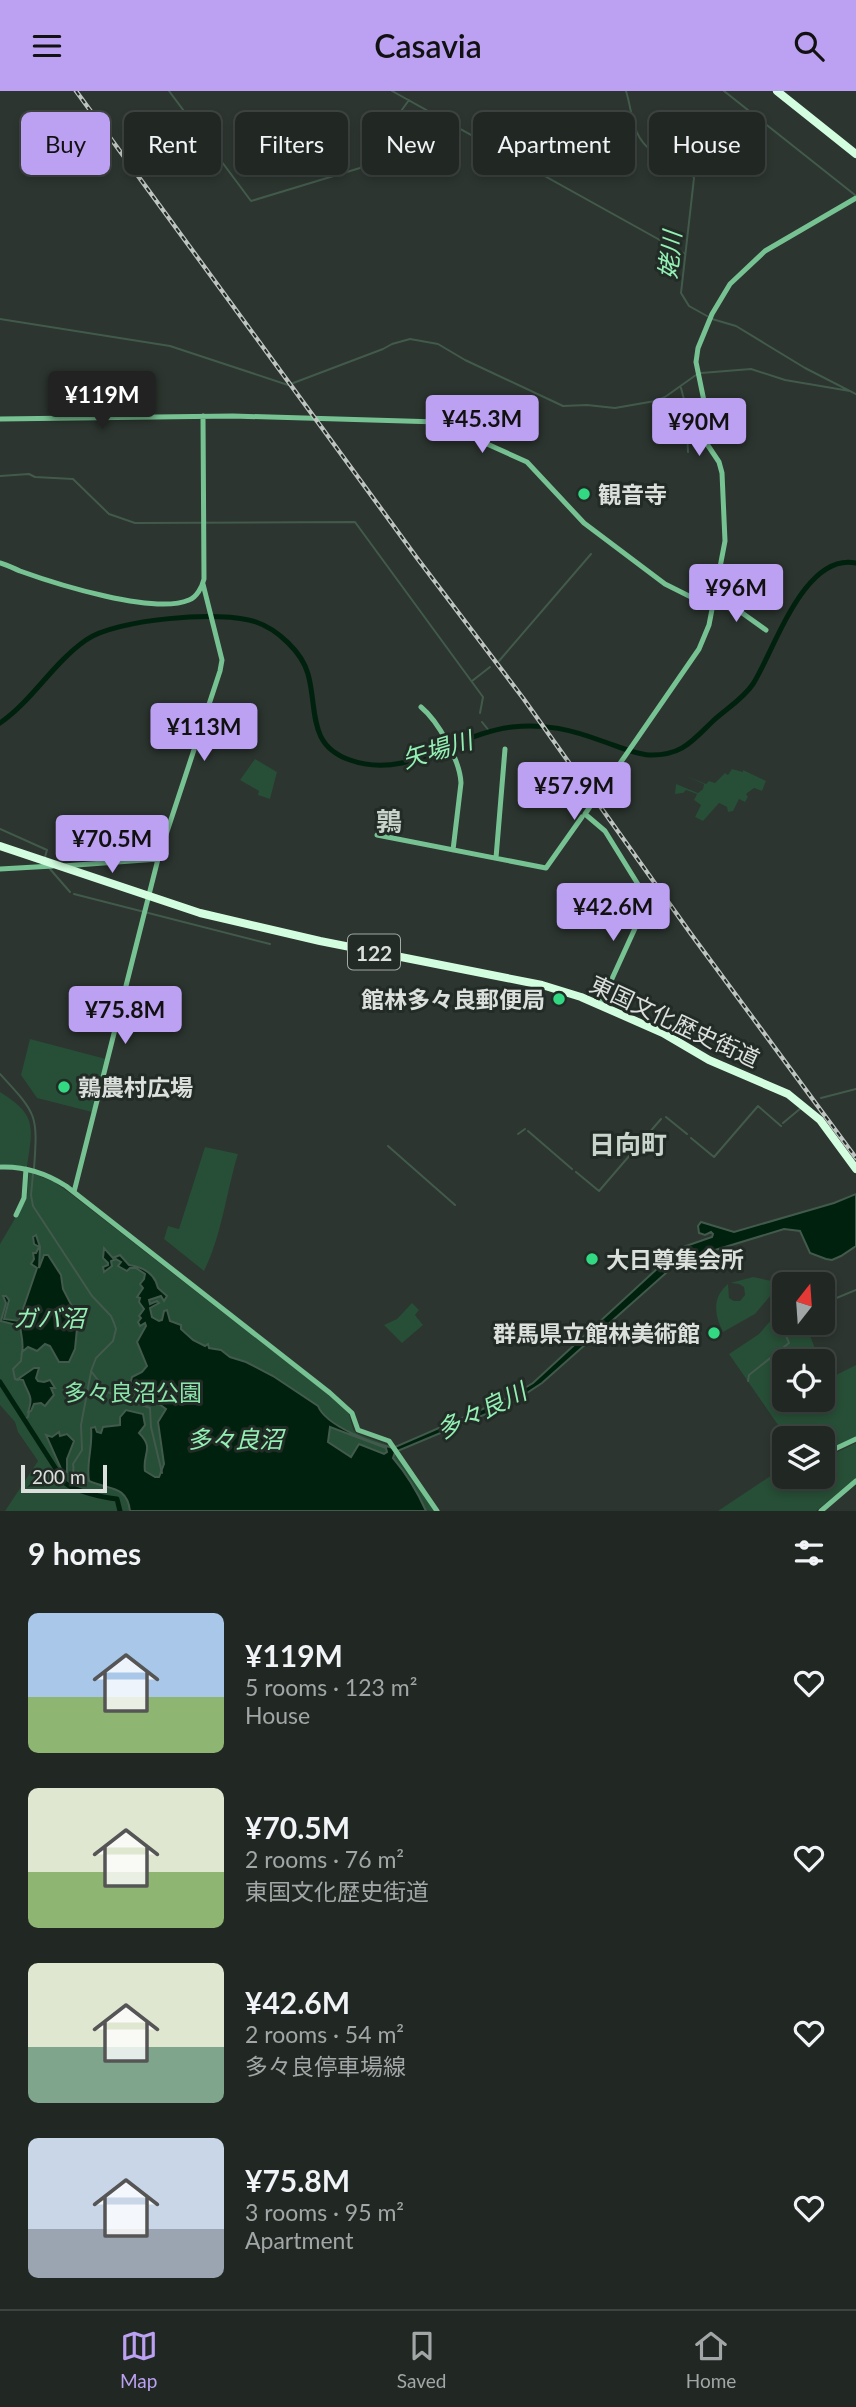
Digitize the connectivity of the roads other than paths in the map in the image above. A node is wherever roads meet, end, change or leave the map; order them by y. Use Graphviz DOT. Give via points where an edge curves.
graph roads {
  1 [pos="776,91"];
  2 [pos="785,91"];
  3 [pos="856,148"];
  4 [pos="856,154"];
  5 [pos="856,198"];
  6 [pos="203,416"];
  7 [pos="0,419"];
  8 [pos="0,563"];
  9 [pos="203,584"];
  10 [pos="713,604"];
  11 [pos="766,630"];
  12 [pos="421,707"];
  13 [pos="505,749"];
  14 [pos="582,817"];
  15 [pos="377,835"];
  16 [pos="0,846"];
  17 [pos="453,849"];
  18 [pos="496,858"];
  19 [pos="158,859"];
  20 [pos="62,866"];
  21 [pos="0,869"];
  22 [pos="149,896"];
  23 [pos="600,1005"];
  24 [pos="0,1167"];
  25 [pos="856,1168"];
  26 [pos="27,1170"];
  27 [pos="74,1192"];
  28 [pos="16,1215"];
  29 [pos="856,1439"];
  30 [pos="835,1449"];
  31 [pos="856,1481"];
  32 [pos="437,1511"];
  33 [pos="821,1511"];
  1 -- 4 [label="highway"];
  2 -- 3 [label="highway"];
  5 -- 10 [label="street" via="765,251 730,283 698,348 707,440 720,466 724,491 726,534"];
  6 -- 7 [label="street"];
  6 -- 9 [label="street"];
  6 -- 10 [label="street" via="443,423 527,462 594,531 672,588"];
  8 -- 9 [label="street" via="134,602 189,600"];
  9 -- 19 [label="street" via="222,660"];
  10 -- 11 [label="street" via="737,610"];
  10 -- 23 [label="street" via="695,656 585,814 603,828 644,891 643,909"];
  12 -- 17 [label="street" via="432,717 460,772"];
  13 -- 18 [label="street"];
  14 -- 18 [label="street" via="546,868"];
  15 -- 17 [label="street"];
  16 -- 20 [label="highway, 東国文化歴史街道 / 122"];
  17 -- 18 [label="street"];
  19 -- 20 [label="street"];
  19 -- 22 [label="street"];
  20 -- 21 [label="street"];
  20 -- 22 [label="highway, 東国文化歴史街道 / 122"];
  22 -- 23 [label="highway, 東国文化歴史街道 / 122" via="249,926 542,985"];
  22 -- 27 [label="street"];
  23 -- 25 [label="highway, 東国文化歴史街道 / 122" via="788,1094 820,1120"];
  24 -- 26 [label="street"];
  26 -- 27 [label="street"];
  26 -- 28 [label="street" via="24,1198"];
  27 -- 32 [label="street" via="330,1393 352,1413 358,1430 392,1444"];
  29 -- 30 [label="street"];
  31 -- 33 [label="street"];
}
